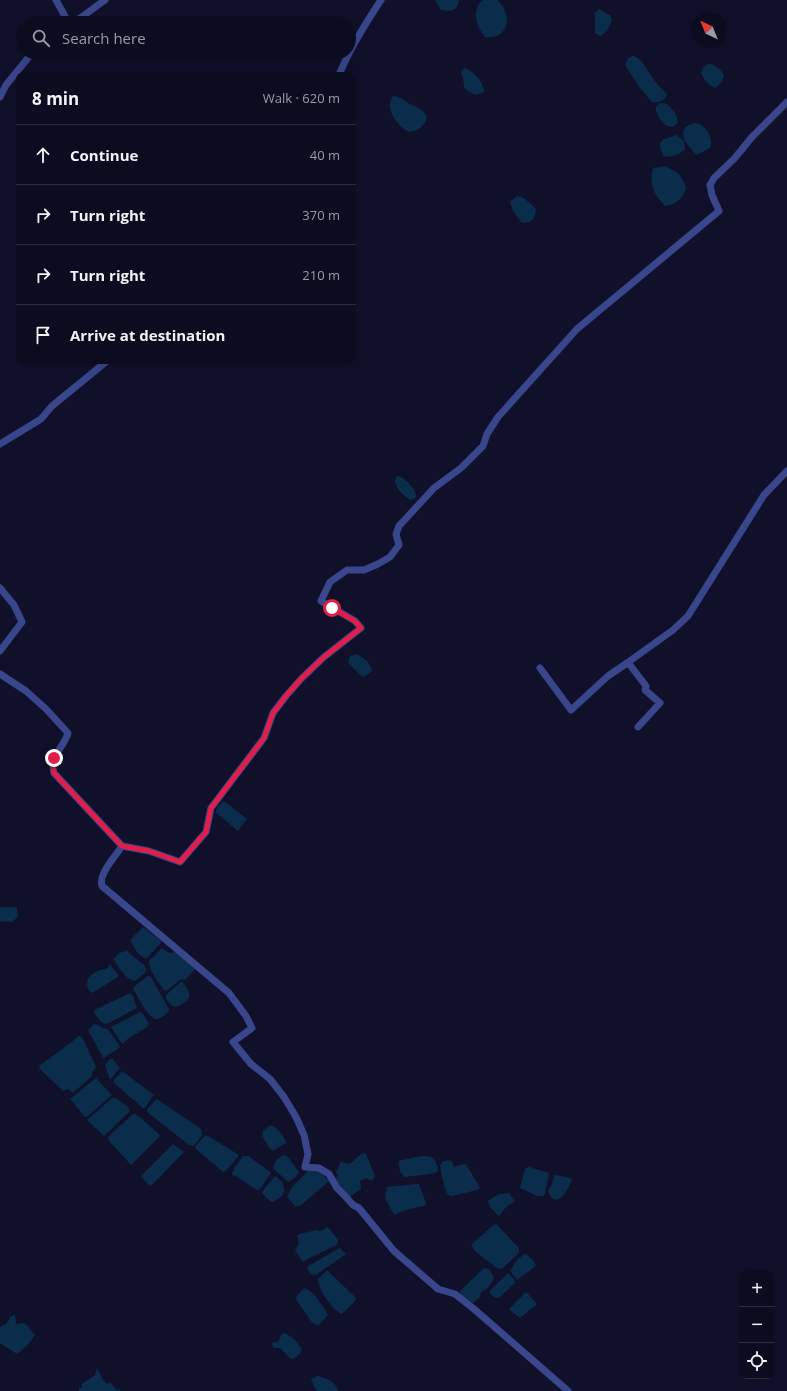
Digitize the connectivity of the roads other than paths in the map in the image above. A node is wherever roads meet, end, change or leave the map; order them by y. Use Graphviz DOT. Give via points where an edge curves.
graph roads {
  1 [pos="56,0"];
  2 [pos="105,0"];
  3 [pos="381,0"];
  4 [pos="64,16"];
  5 [pos="83,16"];
  6 [pos="356,39"];
  7 [pos="26,60"];
  8 [pos="345,60"];
  9 [pos="17,72"];
  10 [pos="340,72"];
  11 [pos="16,73"];
  12 [pos="0,97"];
  13 [pos="787,102"];
  14 [pos="103,364"];
  15 [pos="0,444"];
  16 [pos="787,471"];
  17 [pos="0,588"];
  18 [pos="0,651"];
  19 [pos="627,663"];
  20 [pos="540,668"];
  21 [pos="0,674"];
  22 [pos="638,726"];
  23 [pos="122,846"];
  24 [pos="568,1391"];
  1 -- 4 [label="street"];
  2 -- 5 [label="street"];
  3 -- 6 [label="street"];
  7 -- 9 [label="street"];
  8 -- 10 [label="street"];
  11 -- 12 [label="street"];
  13 -- 23 [label="street" via="714,178 710,185 719,211 577,329 498,417 483,446 461,468 434,488 399,526 396,534 399,545 390,556 364,570 347,570 330,582 321,601 355,621 361,628 324,657 286,696 273,713 264,738 211,808 206,832 180,862 149,851"];
  14 -- 15 [label="street" via="52,406 41,419"];
  16 -- 19 [label="street" via="764,495 688,616 674,630"];
  17 -- 18 [label="street" via="14,605 22,622"];
  19 -- 20 [label="street" via="608,676 571,710"];
  19 -- 22 [label="street" via="646,686 645,690 660,703"];
  21 -- 23 [label="street" via="26,691 68,732 64,744 54,758 54,773"];
  23 -- 24 [label="street" via="102,878 102,886 229,993 246,1016 252,1028 233,1042 251,1064 270,1079 296,1117 304,1135 308,1154 305,1167 319,1168 329,1174 337,1188 359,1208 394,1251 438,1289 455,1294 474,1309"];
}
